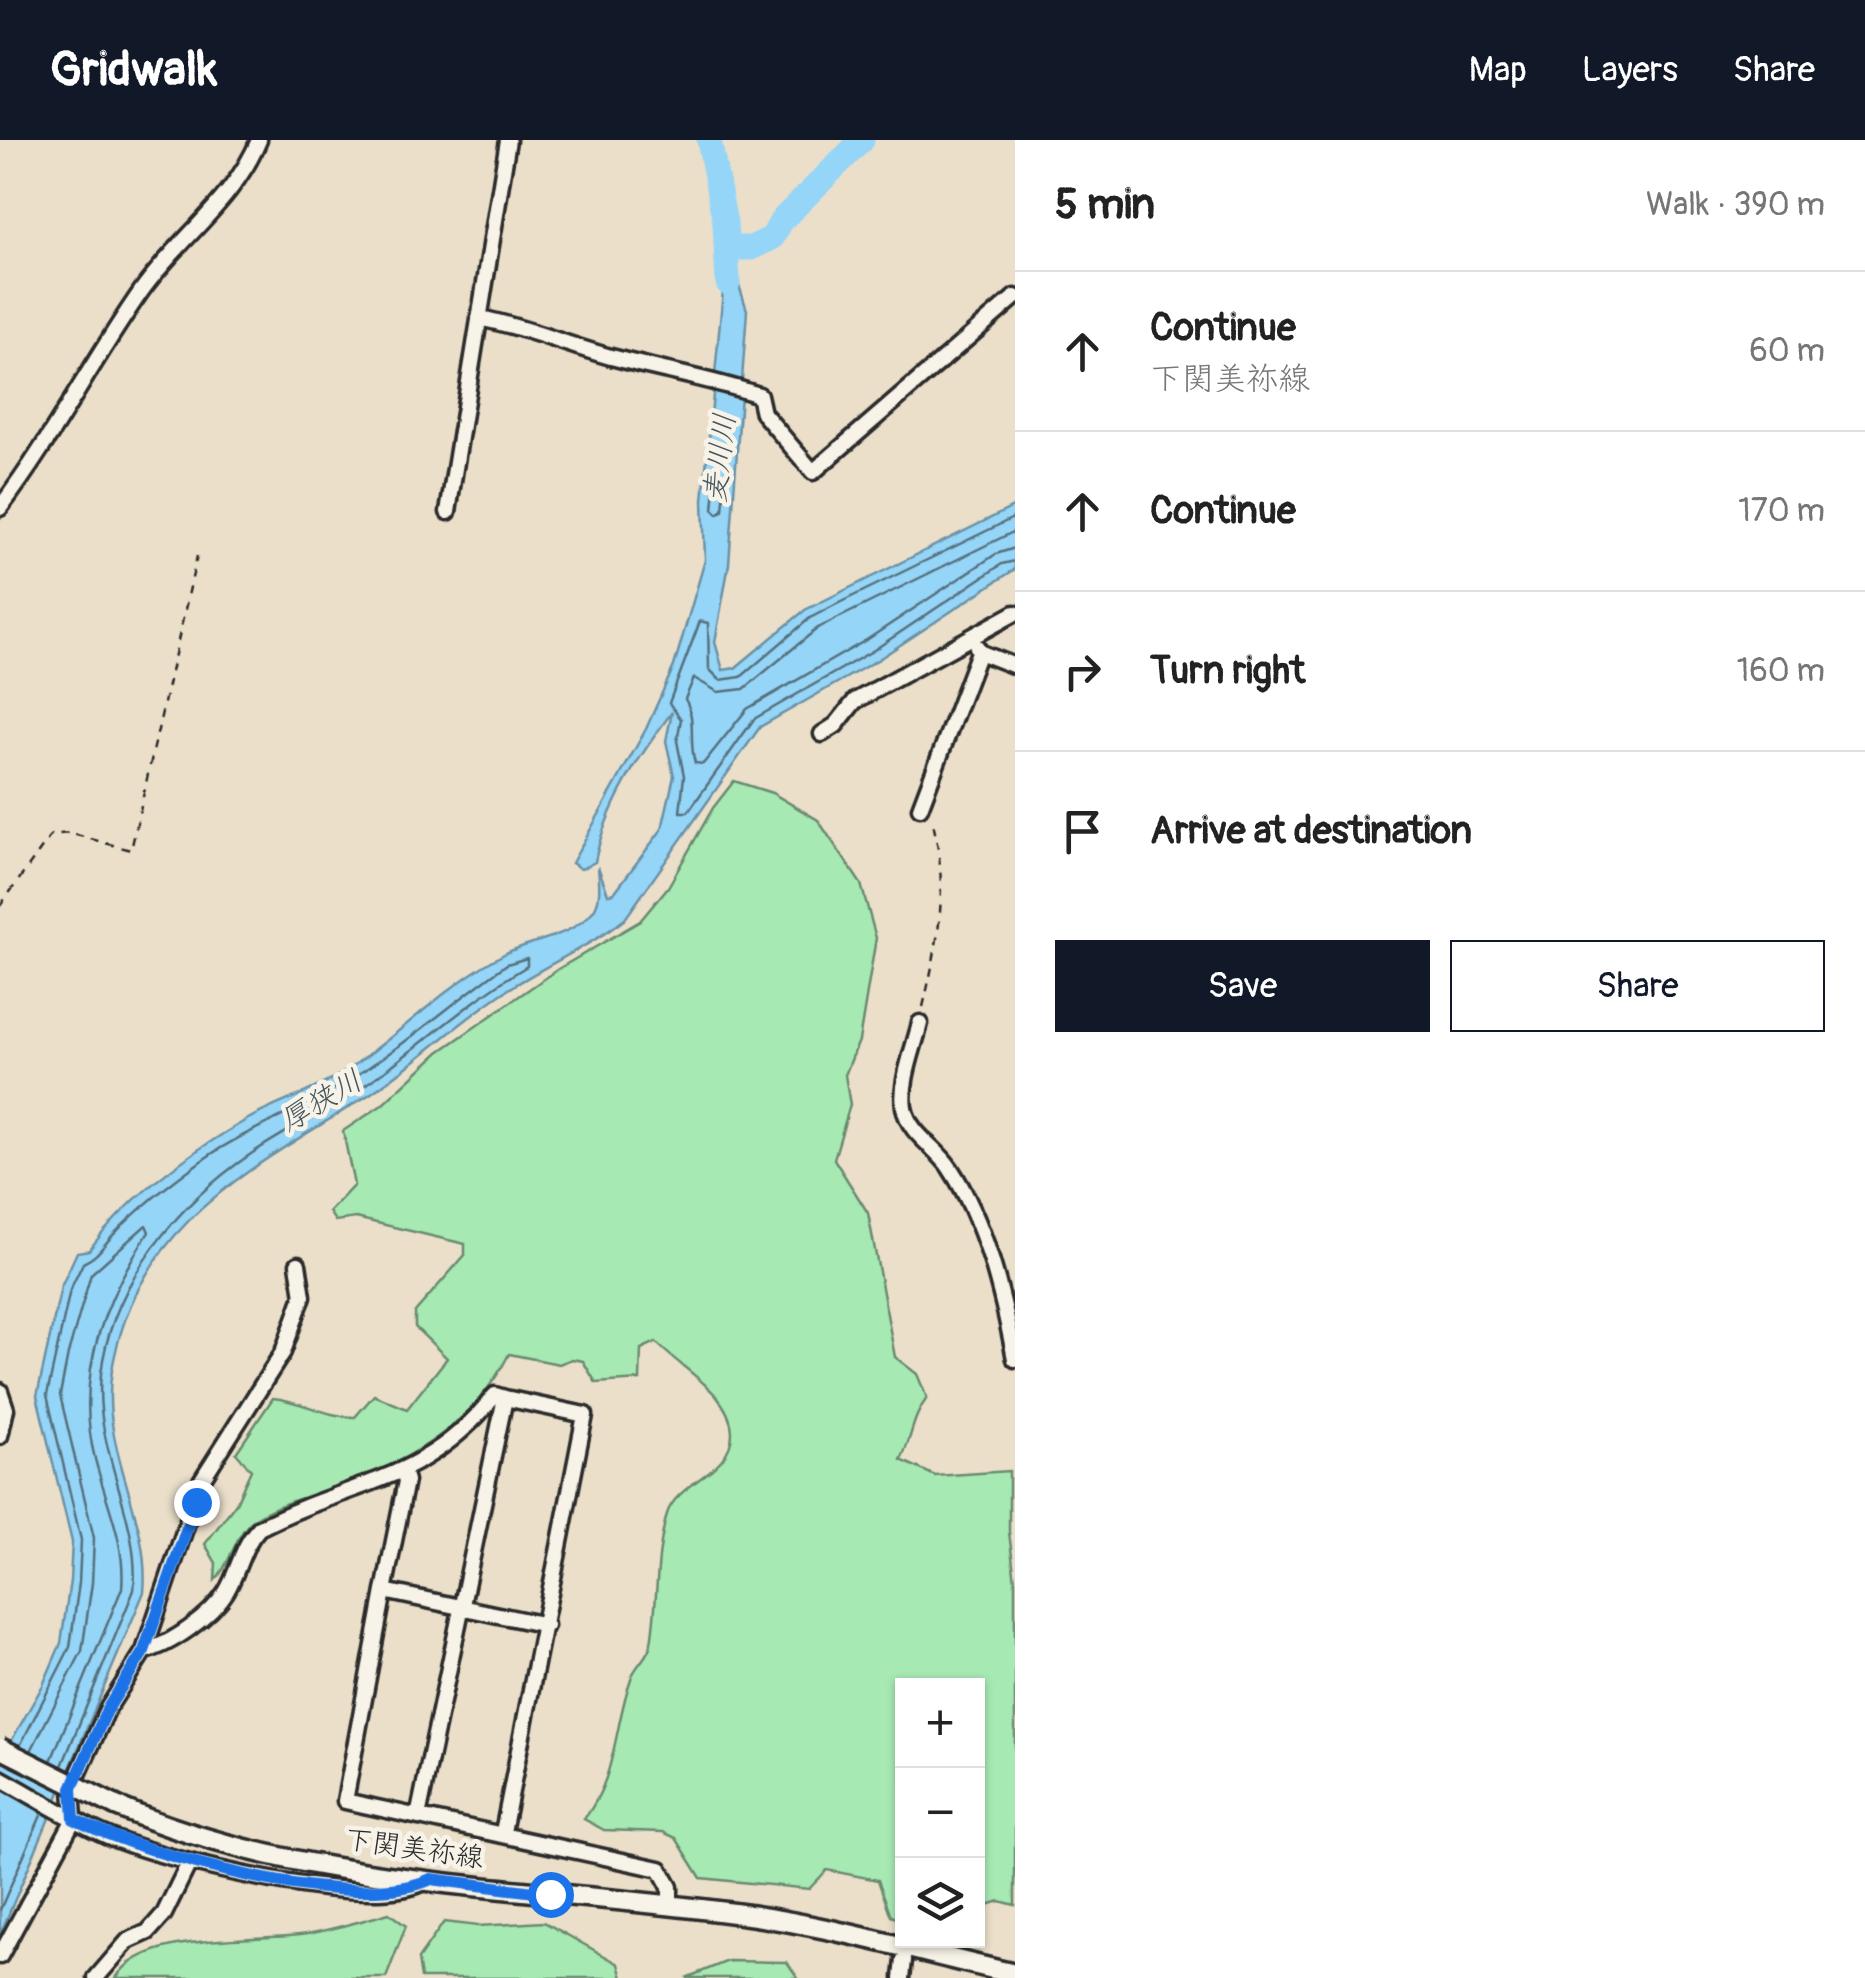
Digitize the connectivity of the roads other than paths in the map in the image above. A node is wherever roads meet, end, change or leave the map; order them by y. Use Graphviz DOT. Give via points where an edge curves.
graph roads {
  1 [pos="259,140"];
  2 [pos="508,140"];
  3 [pos="1015,297"];
  4 [pos="479,318"];
  5 [pos="0,508"];
  6 [pos="448,512"];
  7 [pos="1015,613"];
  8 [pos="977,645"];
  9 [pos="1015,666"];
  10 [pos="822,734"];
  11 [pos="920,808"];
  12 [pos="920,1023"];
  13 [pos="298,1264"];
  14 [pos="1015,1359"];
  15 [pos="0,1390"];
  16 [pos="505,1398"];
  17 [pos="0,1436"];
  18 [pos="403,1471"];
  19 [pos="384,1591"];
  20 [pos="463,1608"];
  21 [pos="546,1625"];
  22 [pos="144,1651"];
  23 [pos="0,1748"];
  24 [pos="0,1778"];
  25 [pos="69,1816"];
  26 [pos="418,1816"];
  27 [pos="503,1832"];
  28 [pos="189,1863"];
  29 [pos="431,1879"];
  30 [pos="670,1906"];
  31 [pos="0,1956"];
  32 [pos="904,1960"];
  33 [pos="1015,1974"];
  34 [pos="96,1978"];
  35 [pos="902,1978"];
  1 -- 5 [label="street" via="237,184 144,287"];
  2 -- 4 [label="street"];
  3 -- 4 [label="street" via="814,472 763,413 759,395"];
  4 -- 6 [label="street"];
  7 -- 8 [label="street"];
  8 -- 9 [label="street"];
  8 -- 10 [label="street" via="854,701"];
  8 -- 11 [label="street"];
  12 -- 14 [label="street" via="904,1110 911,1128 952,1169 991,1262"];
  13 -- 22 [label="street" via="297,1318 262,1389 202,1482"];
  15 -- 17 [label="street" via="6,1409"];
  16 -- 18 [label="street" via="495,1396 467,1431"];
  16 -- 20 [label="street"];
  16 -- 21 [label="street" via="585,1416"];
  18 -- 19 [label="street"];
  18 -- 22 [label="street" via="258,1528 226,1593 198,1620"];
  19 -- 20 [label="street"];
  19 -- 26 [label="street" via="345,1801"];
  20 -- 21 [label="street"];
  20 -- 26 [label="street"];
  21 -- 27 [label="street"];
  22 -- 25 [label="street" via="108,1708 72,1788"];
  23 -- 29 [label="main road, 下関美祢線, bridge" via="116,1806 234,1849"];
  24 -- 25 [label="street"];
  25 -- 28 [label="street"];
  25 -- 31 [label="street"];
  26 -- 27 [label="street"];
  27 -- 30 [label="street" via="660,1870 670,1887"];
  28 -- 29 [label="street" via="345,1887 415,1887"];
  28 -- 34 [label="street" via="164,1914 128,1941"];
  29 -- 30 [label="main road, 下関美祢線"];
  30 -- 33 [label="main road, 下関美祢線" via="778,1920"];
  32 -- 35 [label="street"];
}
